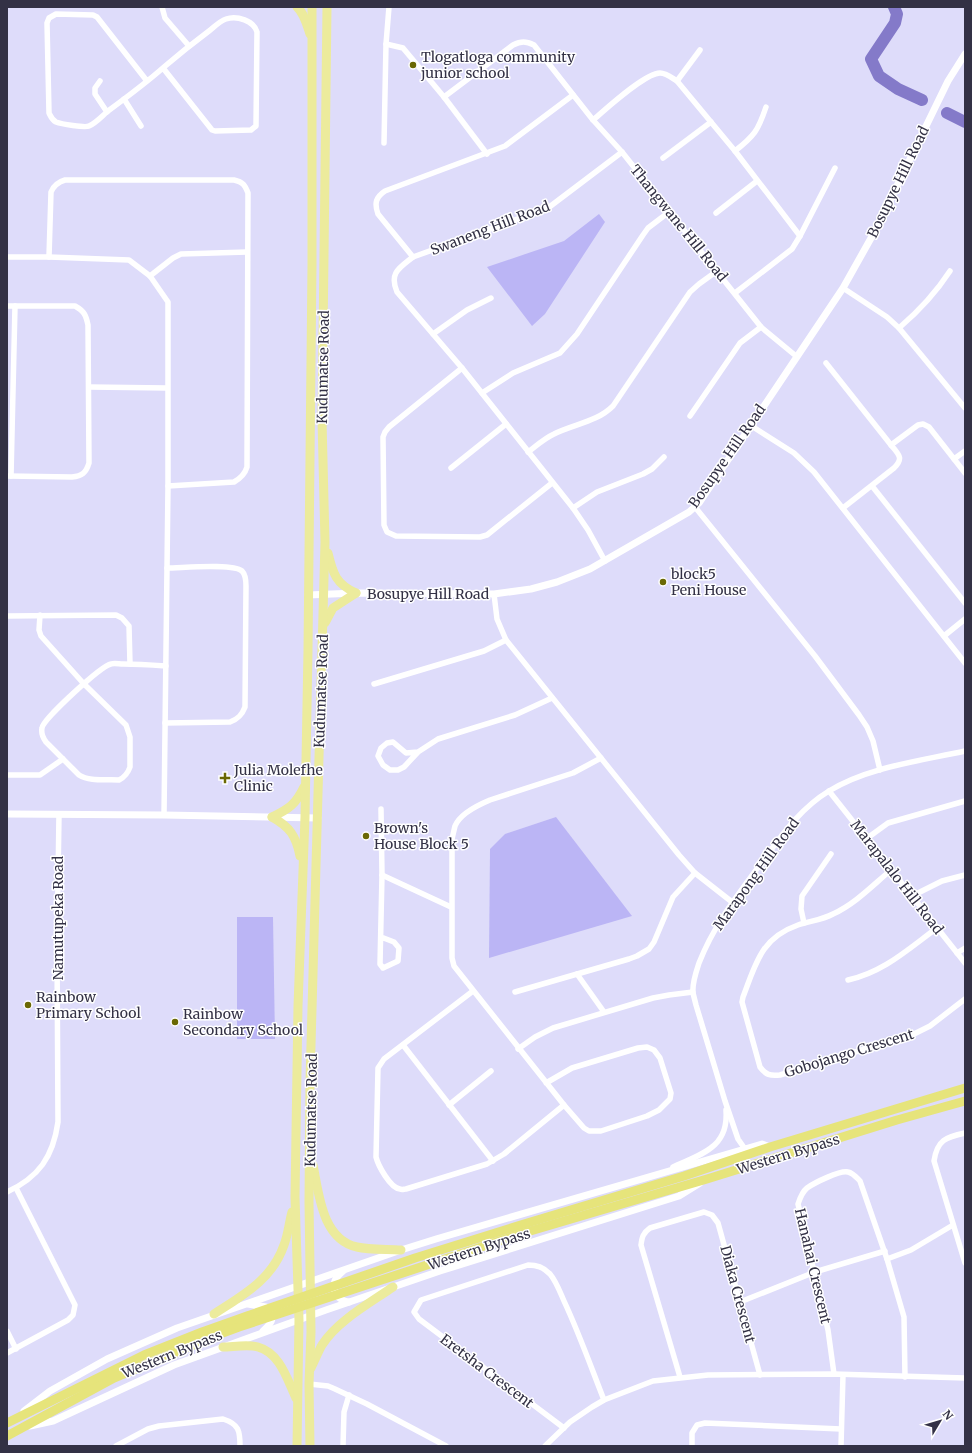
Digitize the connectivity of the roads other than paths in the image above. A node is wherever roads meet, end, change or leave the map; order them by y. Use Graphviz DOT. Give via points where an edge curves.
graph roads {
  1 [pos="162,7"];
  2 [pos="297,7"];
  3 [pos="312,7"];
  4 [pos="327,7"];
  5 [pos="389,7"];
  6 [pos="386,44"];
  7 [pos="188,46"];
  8 [pos="313,49"];
  9 [pos="700,50"];
  10 [pos="965,54"];
  11 [pos="163,68"];
  12 [pos="677,80"];
  13 [pos="100,81"];
  14 [pos="147,81"];
  15 [pos="573,95"];
  16 [pos="444,97"];
  17 [pos="124,99"];
  18 [pos="766,107"];
  19 [pos="107,112"];
  20 [pos="593,120"];
  21 [pos="711,122"];
  22 [pos="141,126"];
  23 [pos="384,143"];
  24 [pos="622,152"];
  25 [pos="735,152"];
  26 [pos="487,154"];
  27 [pos="663,158"];
  28 [pos="835,168"];
  29 [pos="757,181"];
  30 [pos="669,212"];
  31 [pos="716,213"];
  32 [pos="800,236"];
  33 [pos="247,252"];
  34 [pos="7,257"];
  35 [pos="48,257"];
  36 [pos="413,257"];
  37 [pos="717,271"];
  38 [pos="950,271"];
  39 [pos="150,276"];
  40 [pos="843,288"];
  41 [pos="735,293"];
  42 [pos="491,298"];
  43 [pos="7,306"];
  44 [pos="14,306"];
  45 [pos="761,327"];
  46 [pos="899,328"];
  47 [pos="433,334"];
  48 [pos="796,356"];
  49 [pos="826,363"];
  50 [pos="462,368"];
  51 [pos="89,387"];
  52 [pos="167,388"];
  53 [pos="482,393"];
  54 [pos="963,401"];
  55 [pos="965,408"];
  56 [pos="690,416"];
  57 [pos="506,424"];
  58 [pos="750,425"];
  59 [pos="892,445"];
  60 [pos="965,451"];
  61 [pos="528,452"];
  62 [pos="664,457"];
  63 [pos="954,459"];
  64 [pos="451,468"];
  65 [pos="965,473"];
  66 [pos="9,476"];
  67 [pos="552,483"];
  68 [pos="168,486"];
  69 [pos="872,486"];
  70 [pos="695,507"];
  71 [pos="573,508"];
  72 [pos="843,508"];
  73 [pos="325,542"];
  74 [pos="605,561"];
  75 [pos="167,568"];
  76 [pos="356,594"];
  77 [pos="494,594"];
  78 [pos="308,595"];
  79 [pos="324,595"];
  80 [pos="965,603"];
  81 [pos="40,615"];
  82 [pos="7,616"];
  83 [pos="965,619"];
  84 [pos="324,625"];
  85 [pos="944,636"];
  86 [pos="506,640"];
  87 [pos="965,663"];
  88 [pos="130,664"];
  89 [pos="166,666"];
  90 [pos="84,684"];
  91 [pos="374,684"];
  92 [pos="552,698"];
  93 [pos="165,723"];
  94 [pos="965,751"];
  95 [pos="418,752"];
  96 [pos="63,758"];
  97 [pos="601,758"];
  98 [pos="880,770"];
  99 [pos="7,775"];
  100 [pos="306,783"];
  101 [pos="829,791"];
  102 [pos="965,800"];
  103 [pos="381,809"];
  104 [pos="7,814"];
  105 [pos="59,814"];
  106 [pos="164,815"];
  107 [pos="272,817"];
  108 [pos="305,817"];
  109 [pos="318,818"];
  110 [pos="866,838"];
  111 [pos="831,854"];
  112 [pos="891,870"];
  113 [pos="304,871"];
  114 [pos="695,873"];
  115 [pos="965,875"];
  116 [pos="382,876"];
  117 [pos="912,896"];
  118 [pos="732,902"];
  119 [pos="451,907"];
  120 [pos="804,923"];
  121 [pos="937,928"];
  122 [pos="381,937"];
  123 [pos="965,948"];
  124 [pos="957,953"];
  125 [pos="965,963"];
  126 [pos="577,974"];
  127 [pos="848,980"];
  128 [pos="473,991"];
  129 [pos="515,992"];
  130 [pos="693,992"];
  131 [pos="965,999"];
  132 [pos="604,1012"];
  133 [pos="403,1045"];
  134 [pos="518,1049"];
  135 [pos="491,1071"];
  136 [pos="546,1083"];
  137 [pos="965,1088"];
  138 [pos="725,1101"];
  139 [pos="965,1101"];
  140 [pos="449,1105"];
  141 [pos="564,1105"];
  142 [pos="965,1133"];
  143 [pos="770,1147"];
  144 [pos="310,1148"];
  145 [pos="745,1149"];
  146 [pos="493,1161"];
  147 [pos="664,1172"];
  148 [pos="707,1179"];
  149 [pos="16,1188"];
  150 [pos="7,1192"];
  151 [pos="295,1197"];
  152 [pos="953,1225"];
  153 [pos="401,1250"];
  154 [pos="885,1251"];
  155 [pos="964,1254"];
  156 [pos="887,1259"];
  157 [pos="965,1263"];
  158 [pos="343,1271"];
  159 [pos="815,1272"];
  160 [pos="310,1281"];
  161 [pos="298,1286"];
  162 [pos="392,1287"];
  163 [pos="350,1302"];
  164 [pos="740,1302"];
  165 [pos="246,1304"];
  166 [pos="214,1314"];
  167 [pos="311,1315"];
  168 [pos="299,1320"];
  169 [pos="7,1331"];
  170 [pos="260,1334"];
  171 [pos="223,1347"];
  172 [pos="16,1349"];
  173 [pos="7,1353"];
  174 [pos="309,1372"];
  175 [pos="834,1374"];
  176 [pos="112,1375"];
  177 [pos="760,1375"];
  178 [pos="843,1375"];
  179 [pos="680,1377"];
  180 [pos="905,1377"];
  181 [pos="965,1378"];
  182 [pos="309,1384"];
  183 [pos="349,1395"];
  184 [pos="296,1399"];
  185 [pos="604,1400"];
  186 [pos="16,1417"];
  187 [pos="7,1423"];
  188 [pos="20,1428"];
  189 [pos="564,1428"];
  190 [pos="841,1429"];
  191 [pos="7,1436"];
  192 [pos="116,1446"];
  193 [pos="240,1446"];
  194 [pos="296,1446"];
  195 [pos="310,1446"];
  196 [pos="343,1446"];
  197 [pos="446,1446"];
  198 [pos="545,1446"];
  199 [pos="692,1446"];
  200 [pos="841,1446"];
  1 -- 7 [label="street" via="165,18"];
  2 -- 8 [label="main road" via="305,19"];
  3 -- 8 [label="main road, Kudumatse Road"];
  4 -- 73 [label="main road, Kudumatse Road" via="322,420"];
  5 -- 6 [label="street"];
  6 -- 16 [label="street" via="403,48"];
  6 -- 23 [label="street"];
  7 -- 11 [label="street"];
  7 -- 11 [label="street" via="227,19 250,22 256,28 257,123 254,129 212,130"];
  8 -- 78 [label="main road, Kudumatse Road"];
  9 -- 12 [label="street"];
  10 -- 40 [label="street, Bosupye Hill Road" via="948,81 875,231"];
  11 -- 14 [label="street"];
  12 -- 20 [label="street" via="660,73 645,78"];
  12 -- 21 [label="street"];
  13 -- 19 [label="street" via="95,88 95,94"];
  14 -- 17 [label="street"];
  14 -- 19 [label="street" via="97,17 56,14 49,18 47,23 51,118 58,123 89,127"];
  15 -- 16 [label="street, Thangwane Hill Road" via="534,46 528,42 520,42"];
  15 -- 20 [label="street, Thangwane Hill Road"];
  15 -- 26 [label="street" via="512,142"];
  16 -- 26 [label="street"];
  17 -- 19 [label="street"];
  17 -- 22 [label="street"];
  18 -- 25 [label="street" via="756,132"];
  20 -- 24 [label="street, Thangwane Hill Road"];
  21 -- 25 [label="street"];
  21 -- 27 [label="street"];
  24 -- 30 [label="street, Thangwane Hill Road"];
  24 -- 36 [label="street, Swaneng Hill Road" via="548,208"];
  25 -- 29 [label="street"];
  26 -- 36 [label="street" via="380,194 375,206 378,214"];
  28 -- 32 [label="street"];
  29 -- 31 [label="street"];
  29 -- 32 [label="street"];
  30 -- 37 [label="street, Thangwane Hill Road"];
  30 -- 53 [label="street" via="648,228 564,350 513,373"];
  32 -- 41 [label="street" via="792,249"];
  33 -- 35 [label="street" via="248,193 246,186 241,182 65,180 59,182 51,192"];
  33 -- 39 [label="street" via="181,254"];
  33 -- 68 [label="street" via="246,471 234,482"];
  34 -- 35 [label="street"];
  35 -- 39 [label="street" via="124,259 133,262"];
  36 -- 47 [label="street, Swaneng Hill Road" via="394,274 394,286"];
  37 -- 41 [label="street, Thangwane Hill Road"];
  37 -- 61 [label="street" via="690,292 608,411 554,433"];
  38 -- 46 [label="street" via="928,301"];
  39 -- 52 [label="street" via="168,302"];
  40 -- 46 [label="street"];
  40 -- 48 [label="street, Bosupye Hill Road"];
  41 -- 45 [label="street, Thangwane Hill Road"];
  42 -- 47 [label="street" via="467,310"];
  43 -- 44 [label="street"];
  44 -- 51 [label="street" via="75,306 82,310 87,317 88,325"];
  44 -- 66 [label="street"];
  45 -- 48 [label="street, Thangwane Hill Road"];
  45 -- 56 [label="street" via="740,343"];
  46 -- 54 [label="street"];
  47 -- 50 [label="street, Swaneng Hill Road"];
  48 -- 58 [label="street, Bosupye Hill Road"];
  49 -- 59 [label="street"];
  50 -- 53 [label="street, Swaneng Hill Road"];
  50 -- 67 [label="street" via="389,426 385,432 384,525 387,532 396,536 480,537 494,531"];
  51 -- 52 [label="street"];
  51 -- 66 [label="street" via="88,463 85,473 72,477"];
  52 -- 68 [label="street"];
  53 -- 57 [label="street, Swaneng Hill Road"];
  54 -- 55 [label="street"];
  57 -- 61 [label="street, Swaneng Hill Road"];
  57 -- 64 [label="street"];
  58 -- 70 [label="street, Bosupye Hill Road"];
  58 -- 72 [label="street" via="794,453"];
  59 -- 63 [label="street" via="923,424 928,426"];
  59 -- 69 [label="street" via="900,463"];
  60 -- 63 [label="street"];
  61 -- 67 [label="street, Swaneng Hill Road"];
  62 -- 71 [label="street" via="652,469 596,492"];
  63 -- 65 [label="street"];
  67 -- 71 [label="street, Swaneng Hill Road"];
  68 -- 75 [label="street"];
  69 -- 72 [label="street"];
  69 -- 80 [label="street"];
  70 -- 74 [label="street, Bosupye Hill Road"];
  70 -- 98 [label="street" via="791,625 867,727"];
  71 -- 74 [label="street, Swaneng Hill Road"];
  72 -- 85 [label="street"];
  73 -- 76 [label="main road" via="336,578"];
  73 -- 79 [label="main road, Kudumatse Road"];
  74 -- 77 [label="street, Bosupye Hill Road" via="557,582 531,589"];
  75 -- 89 [label="street"];
  75 -- 93 [label="street" via="226,567 237,568 243,572 246,586 245,707 237,720 230,722"];
  76 -- 77 [label="street, Bosupye Hill Road"];
  76 -- 79 [label="street, Bosupye Hill Road"];
  76 -- 84 [label="main road" via="333,608"];
  77 -- 86 [label="street" via="497,619"];
  78 -- 79 [label="street, Bosupye Hill Road"];
  78 -- 100 [label="main road, Kudumatse Road"];
  79 -- 84 [label="main road, Kudumatse Road"];
  81 -- 82 [label="street"];
  81 -- 88 [label="street" via="116,615 122,618 129,626"];
  81 -- 90 [label="street" via="41,636"];
  83 -- 85 [label="street"];
  84 -- 109 [label="main road, Kudumatse Road"];
  85 -- 87 [label="street"];
  86 -- 91 [label="street" via="484,651"];
  86 -- 92 [label="street"];
  88 -- 89 [label="street"];
  88 -- 90 [label="street" via="111,664"];
  89 -- 93 [label="street"];
  90 -- 96 [label="street" via="49,717 42,728 42,736 46,742"];
  90 -- 96 [label="street" via="126,725 130,737 130,767 119,780 89,779 79,775"];
  92 -- 95 [label="street" via="515,716 445,737"];
  92 -- 97 [label="street"];
  93 -- 106 [label="street"];
  94 -- 98 [label="street, Marapong Hill Road"];
  95 -- 95 [label="street" via="398,770 390,770 383,765 378,756 380,748 392,742 406,753"];
  96 -- 99 [label="street" via="40,775"];
  97 -- 114 [label="street"];
  97 -- 119 [label="street" via="573,773 490,800 464,815 455,825 452,839"];
  98 -- 101 [label="street, Marapong Hill Road"];
  100 -- 107 [label="main road" via="298,800 292,806"];
  100 -- 108 [label="main road, Kudumatse Road"];
  101 -- 110 [label="street, Marapalalo Hill Road"];
  101 -- 118 [label="street, Marapong Hill Road" via="806,808 790,825"];
  102 -- 110 [label="street" via="888,823"];
  103 -- 116 [label="street"];
  104 -- 105 [label="street"];
  105 -- 106 [label="street"];
  105 -- 149 [label="street, Namutupeka Road" via="58,1122 53,1147 42,1166"];
  106 -- 107 [label="street"];
  107 -- 108 [label="street"];
  107 -- 113 [label="main road" via="287,826 293,834"];
  108 -- 109 [label="street"];
  108 -- 113 [label="main road, Kudumatse Road"];
  109 -- 144 [label="main road, Kudumatse Road"];
  110 -- 112 [label="street, Marapalalo Hill Road"];
  111 -- 120 [label="street" via="802,896"];
  112 -- 117 [label="street, Marapalalo Hill Road"];
  112 -- 120 [label="street" via="866,892 834,914"];
  113 -- 151 [label="main road, Kudumatse Road" via="298,1006"];
  114 -- 118 [label="street"];
  114 -- 126 [label="street" via="673,897 649,949 637,956"];
  115 -- 117 [label="street" via="942,881"];
  116 -- 119 [label="street"];
  116 -- 122 [label="street"];
  117 -- 121 [label="street, Marapalalo Hill Road"];
  118 -- 130 [label="street, Marapong Hill Road" via="708,942 697,969"];
  119 -- 128 [label="street" via="452,958 458,973"];
  120 -- 131 [label="street, Gobojango Crescent" via="775,936 767,944 759,956 743,997 742,1002 760,1067 765,1074 780,1075 914,1034 930,1026"];
  121 -- 124 [label="street, Marapalalo Hill Road"];
  121 -- 127 [label="street" via="881,969"];
  122 -- 122 [label="street" via="380,964 384,968 398,961 399,948 394,942"];
  123 -- 124 [label="street"];
  124 -- 125 [label="street, Marapalalo Hill Road"];
  126 -- 129 [label="street"];
  126 -- 132 [label="street"];
  128 -- 133 [label="street"];
  128 -- 134 [label="street"];
  130 -- 132 [label="street" via="653,998"];
  130 -- 138 [label="street, Marapong Hill Road"];
  132 -- 134 [label="street" via="544,1032"];
  133 -- 140 [label="street"];
  133 -- 146 [label="street" via="384,1059 378,1068 376,1157 378,1165 393,1186 399,1189 406,1188 484,1166"];
  134 -- 136 [label="street"];
  135 -- 140 [label="street"];
  136 -- 141 [label="street"];
  136 -- 141 [label="street" via="572,1068 646,1047 654,1050 660,1058 672,1093 666,1104 647,1116 595,1132 584,1128"];
  137 -- 143 [label="highway, Western Bypass"];
  138 -- 145 [label="street, Marapong Hill Road" via="738,1139"];
  138 -- 147 [label="street" via="727,1118 718,1142 706,1152"];
  139 -- 148 [label="highway, Western Bypass"];
  140 -- 146 [label="street"];
  141 -- 146 [label="street"];
  142 -- 152 [label="street" via="949,1136 940,1143 934,1161"];
  143 -- 145 [label="street" via="762,1144"];
  143 -- 176 [label="highway, Western Bypass" via="362,1276 202,1332 144,1355"];
  144 -- 153 [label="main road" via="324,1215 342,1240 357,1247"];
  144 -- 160 [label="main road, Kudumatse Road"];
  145 -- 147 [label="street"];
  147 -- 153 [label="street"];
  148 -- 162 [label="street" via="679,1196"];
  148 -- 176 [label="highway, Western Bypass" via="527,1232 226,1332"];
  149 -- 150 [label="street, Namutupeka Road"];
  149 -- 172 [label="street" via="75,1305 73,1315 68,1320"];
  151 -- 161 [label="main road, Kudumatse Road"];
  151 -- 166 [label="main road" via="284,1246 274,1266 259,1283"];
  152 -- 155 [label="street"];
  152 -- 156 [label="street" via="912,1250"];
  153 -- 158 [label="street"];
  154 -- 156 [label="street"];
  154 -- 159 [label="street"];
  154 -- 159 [label="street, Hanahai Crescent" via="860,1181 854,1174 846,1171 834,1174 807,1188 800,1196 798,1204"];
  155 -- 157 [label="street"];
  156 -- 180 [label="street" via="904,1317"];
  158 -- 160 [label="street"];
  158 -- 163 [label="street" via="335,1280 334,1289 338,1297"];
  159 -- 164 [label="street"];
  159 -- 175 [label="street, Hanahai Crescent" via="828,1330"];
  160 -- 161 [label="street"];
  160 -- 167 [label="main road, Kudumatse Road"];
  161 -- 165 [label="street"];
  161 -- 168 [label="main road, Kudumatse Road"];
  162 -- 163 [label="street"];
  162 -- 174 [label="main road" via="333,1331 322,1345"];
  163 -- 167 [label="street"];
  164 -- 177 [label="street, Diaka Crescent"];
  164 -- 179 [label="street, Diaka Crescent" via="718,1222 712,1215 704,1212 650,1228 644,1233 641,1245"];
  165 -- 166 [label="street"];
  165 -- 170 [label="street" via="266,1307 271,1314 271,1325"];
  166 -- 186 [label="street" via="107,1359 50,1391"];
  167 -- 168 [label="street"];
  167 -- 174 [label="main road, Kudumatse Road"];
  168 -- 170 [label="street"];
  168 -- 184 [label="main road, Kudumatse Road"];
  169 -- 172 [label="street"];
  170 -- 171 [label="street"];
  171 -- 184 [label="main road" via="257,1346 272,1354 282,1367"];
  171 -- 188 [label="street" via="174,1365 53,1421"];
  172 -- 173 [label="street"];
  174 -- 182 [label="main road, Kudumatse Road"];
  175 -- 177 [label="street"];
  175 -- 178 [label="street"];
  176 -- 186 [label="highway, Western Bypass"];
  176 -- 188 [label="highway, Western Bypass"];
  177 -- 179 [label="street"];
  178 -- 180 [label="street"];
  178 -- 190 [label="street"];
  179 -- 185 [label="street" via="653,1381"];
  180 -- 181 [label="street"];
  182 -- 183 [label="street" via="328,1386"];
  182 -- 195 [label="main road, Kudumatse Road"];
  183 -- 196 [label="street" via="344,1412"];
  183 -- 197 [label="street"];
  184 -- 194 [label="main road, Kudumatse Road"];
  185 -- 189 [label="street"];
  185 -- 189 [label="street, Eretsha Crescent" via="570,1313 556,1283 545,1269 537,1265 528,1265 421,1300 414,1312 418,1319"];
  186 -- 187 [label="highway, Western Bypass"];
  188 -- 191 [label="highway, Western Bypass"];
  189 -- 198 [label="street"];
  190 -- 199 [label="street" via="705,1423 697,1425 692,1434"];
  190 -- 200 [label="street"];
  192 -- 193 [label="street" via="159,1426 224,1419 237,1426"];
}
